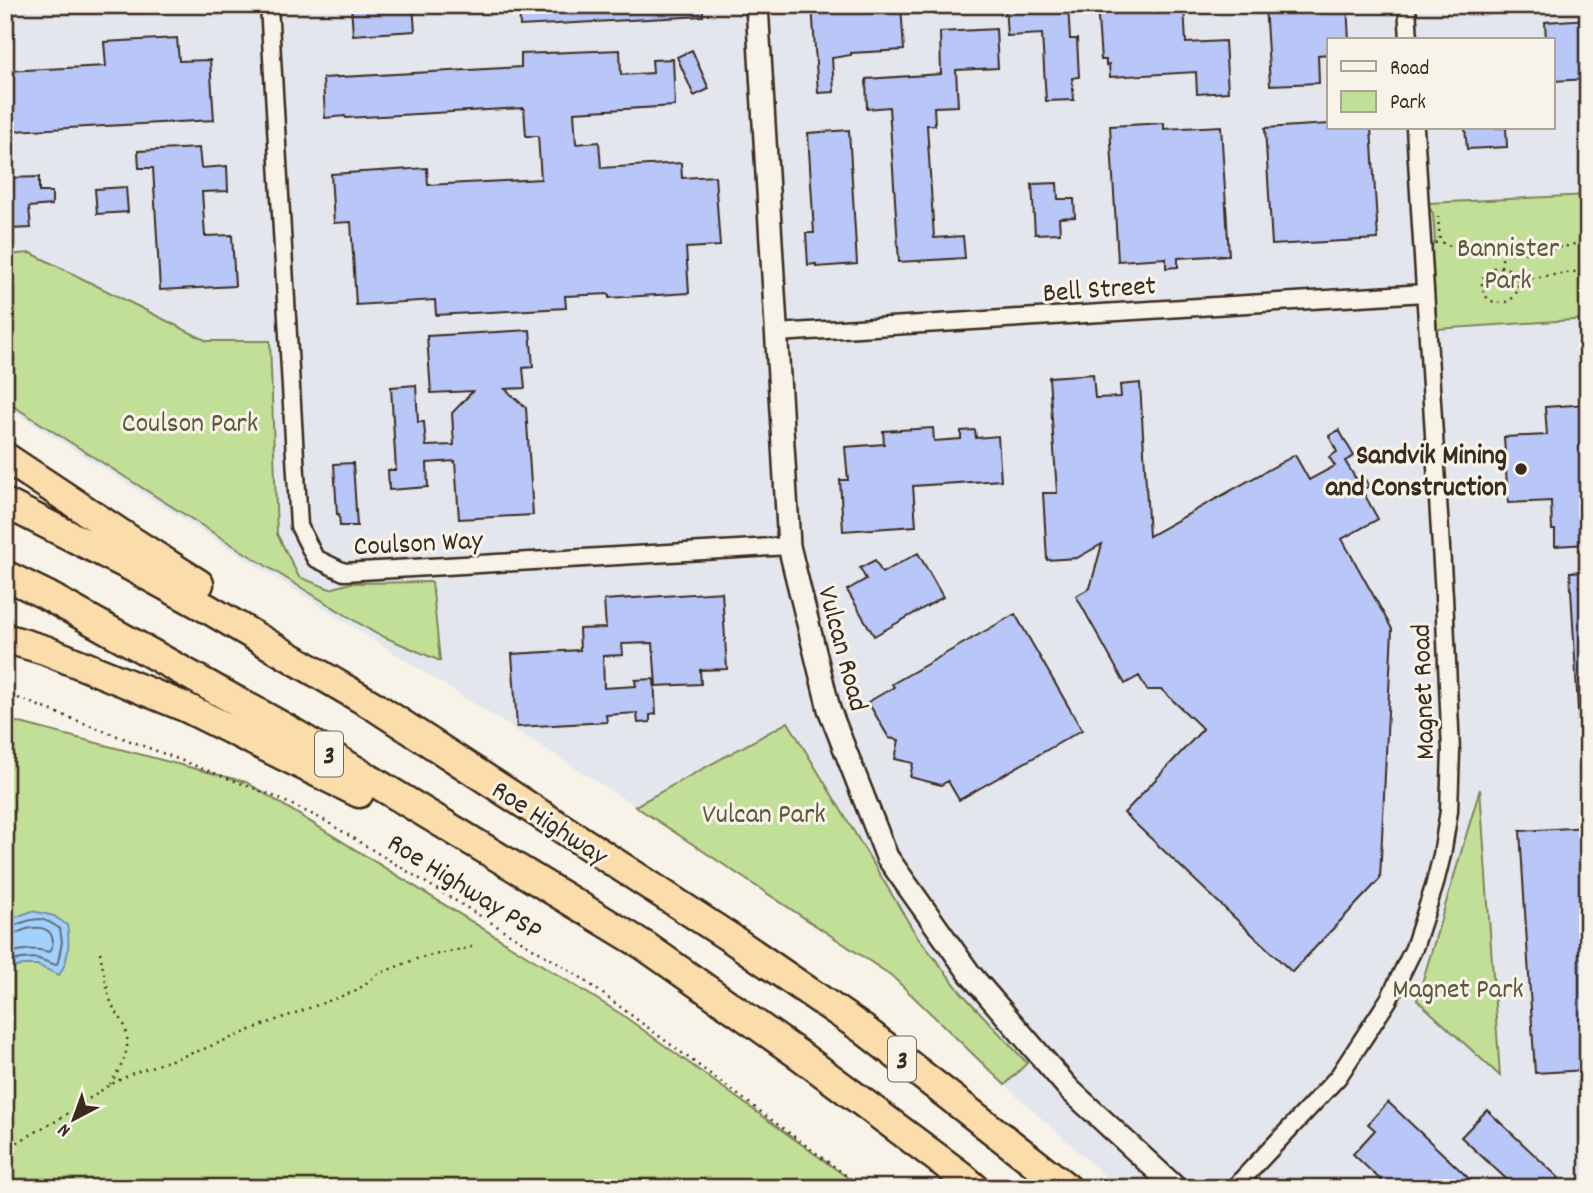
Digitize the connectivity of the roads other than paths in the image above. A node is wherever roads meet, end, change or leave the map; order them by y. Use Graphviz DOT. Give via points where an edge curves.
graph roads {
  1 [pos="268,5"];
  2 [pos="757,5"];
  3 [pos="1407,5"];
  4 [pos="1409,38"];
  5 [pos="1415,130"];
  6 [pos="1425,293"];
  7 [pos="777,333"];
  8 [pos="5,457"];
  9 [pos="5,503"];
  10 [pos="789,546"];
  11 [pos="5,575"];
  12 [pos="5,638"];
  13 [pos="374,706"];
  14 [pos="645,946"];
  15 [pos="975,1188"];
  16 [pos="1067,1188"];
  17 [pos="1176,1188"];
  18 [pos="1234,1188"];
  1 -- 10 [label="street, Coulson Way" via="299,526 315,558 344,572"];
  2 -- 7 [label="street, Vulcan Road"];
  3 -- 4 [label="street"];
  5 -- 6 [label="street, Magnet Road"];
  6 -- 7 [label="street, Bell Street"];
  6 -- 18 [label="street, Magnet Road" via="1451,751 1450,811 1442,855 1414,948 1389,999 1338,1077"];
  7 -- 10 [label="street, Vulcan Road"];
  8 -- 13 [label="highway" via="257,621"];
  9 -- 13 [label="highway, Roe Highway / 3" via="143,573"];
  10 -- 17 [label="street, Vulcan Road" via="830,709 887,857 970,974 1070,1090"];
  11 -- 14 [label="highway, Roe Highway / 3" via="292,732"];
  12 -- 14 [label="highway" via="70,659 197,712"];
  13 -- 16 [label="highway, Roe Highway / 3" via="863,1029"];
  14 -- 15 [label="highway, Roe Highway / 3" via="788,1046"];
}
